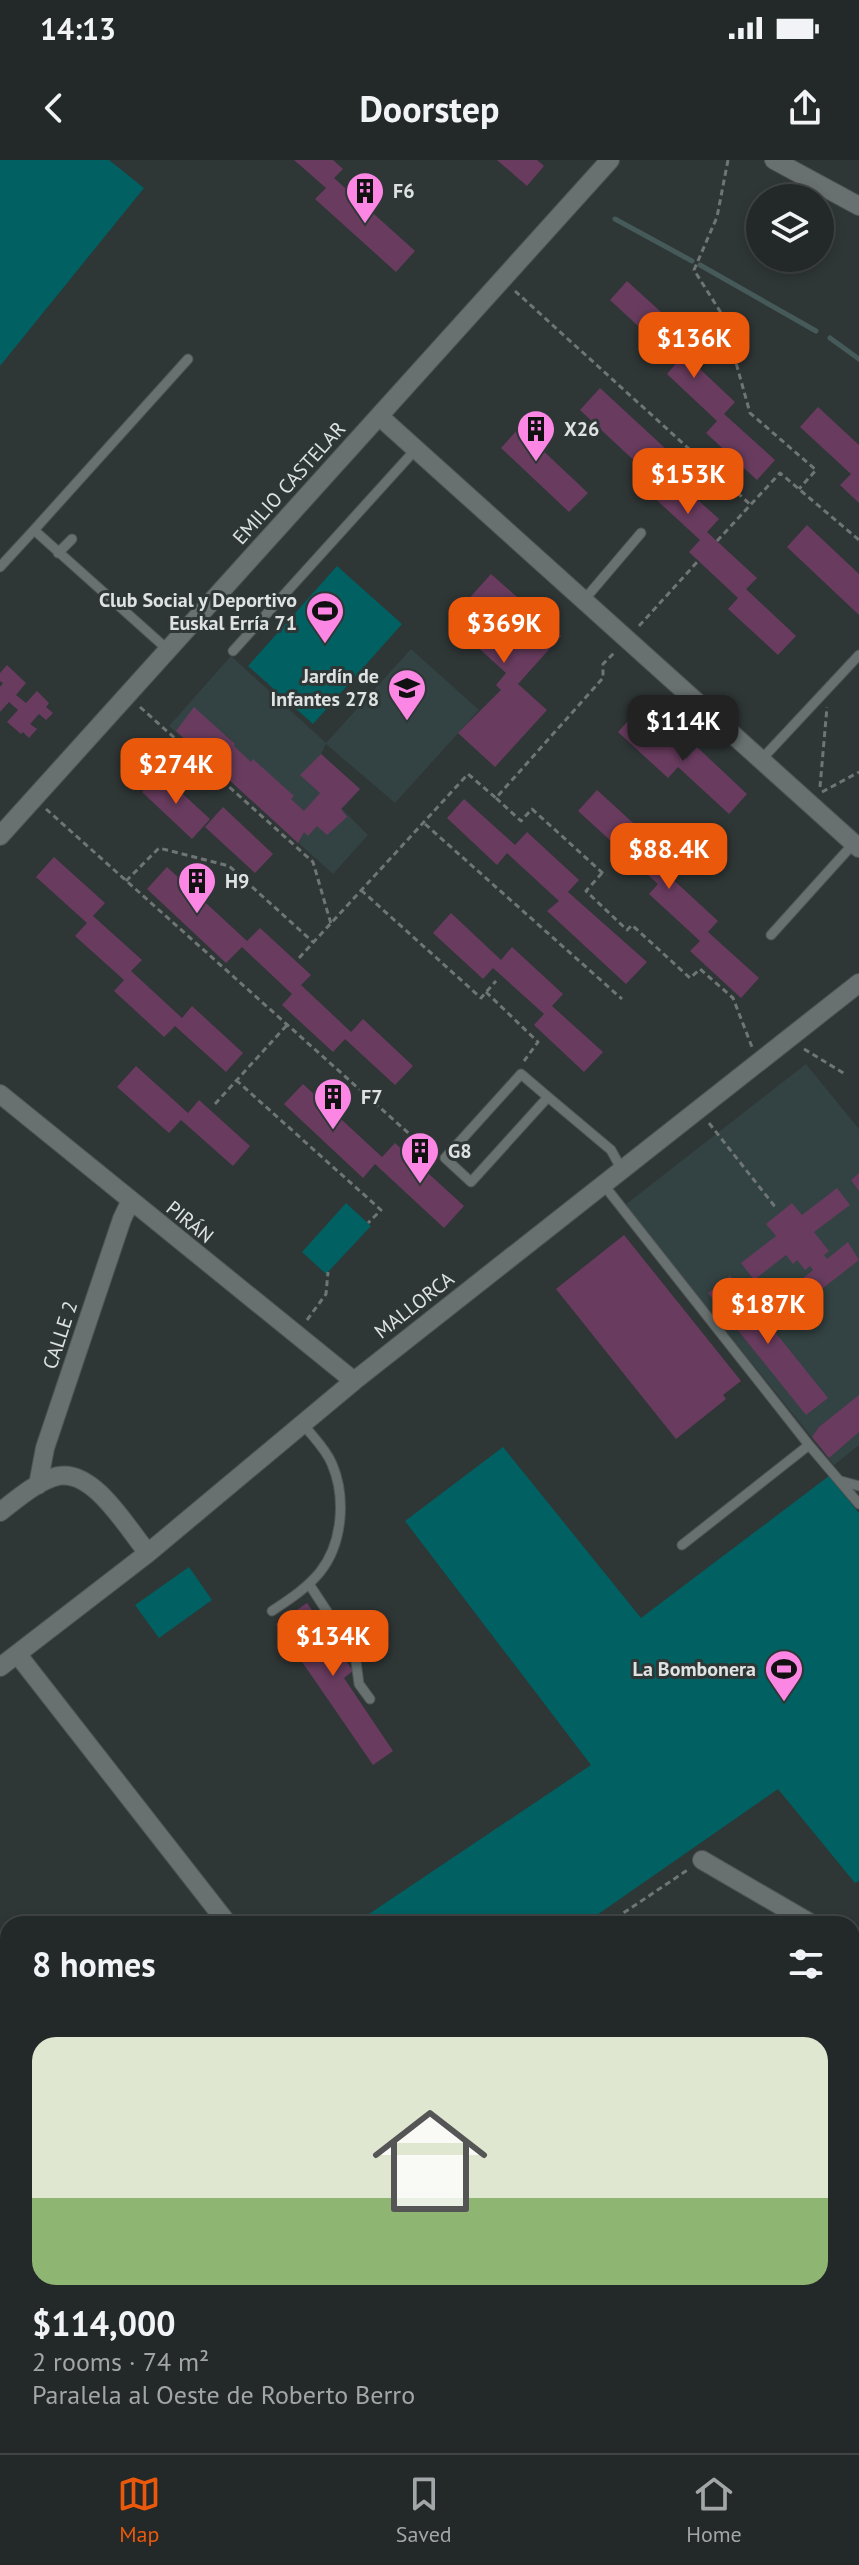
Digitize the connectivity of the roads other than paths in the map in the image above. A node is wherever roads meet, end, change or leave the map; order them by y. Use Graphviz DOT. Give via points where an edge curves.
graph roads {
  1 [pos="610,160"];
  2 [pos="774,160"];
  3 [pos="859,206"];
  4 [pos="188,359"];
  5 [pos="379,416"];
  6 [pos="416,449"];
  7 [pos="34,530"];
  8 [pos="641,533"];
  9 [pos="72,539"];
  10 [pos="58,553"];
  11 [pos="0,567"];
  12 [pos="584,600"];
  13 [pos="167,649"];
  14 [pos="233,651"];
  15 [pos="859,655"];
  16 [pos="760,761"];
  17 [pos="0,836"];
  18 [pos="856,845"];
  19 [pos="771,935"];
  20 [pos="859,983"];
  21 [pos="0,1094"];
  22 [pos="548,1097"];
  23 [pos="622,1170"];
  24 [pos="603,1184"];
  25 [pos="130,1202"];
  26 [pos="354,1381"];
  27 [pos="303,1424"];
  28 [pos="809,1445"];
  29 [pos="841,1481"];
  30 [pos="38,1485"];
  31 [pos="859,1486"];
  32 [pos="859,1504"];
  33 [pos="0,1512"];
  34 [pos="682,1545"];
  35 [pos="148,1553"];
  36 [pos="309,1584"];
  37 [pos="272,1611"];
  38 [pos="18,1655"];
  39 [pos="0,1667"];
  40 [pos="370,1699"];
  41 [pos="702,1860"];
  42 [pos="222,1916"];
  43 [pos="798,1916"];
  1 -- 5 [label="street, EMILIO CASTELAR"];
  2 -- 3 [label="street"];
  4 -- 7 [label="lane"];
  5 -- 6 [label="street"];
  5 -- 13 [label="street, EMILIO CASTELAR"];
  6 -- 12 [label="street"];
  6 -- 14 [label="lane"];
  7 -- 10 [label="lane"];
  7 -- 11 [label="lane"];
  8 -- 12 [label="lane"];
  9 -- 10 [label="lane"];
  10 -- 13 [label="lane"];
  12 -- 16 [label="street"];
  13 -- 17 [label="street, EMILIO CASTELAR"];
  15 -- 16 [label="lane"];
  16 -- 18 [label="street"];
  18 -- 19 [label="lane"];
  20 -- 23 [label="street, MALLORCA"];
  21 -- 25 [label="street, PIRÁN"];
  22 -- 22 [label="lane" via="471,1182 445,1158 521,1074"];
  22 -- 23 [label="lane" via="611,1150"];
  23 -- 24 [label="street, MALLORCA"];
  24 -- 26 [label="street, MALLORCA"];
  24 -- 28 [label="lane"];
  25 -- 26 [label="street, PIRÁN"];
  25 -- 30 [label="street, CALLE 2" via="45,1448"];
  26 -- 27 [label="street, MALLORCA"];
  27 -- 35 [label="street, MALLORCA"];
  27 -- 36 [label="lane" via="332,1463 341,1507 331,1551"];
  28 -- 29 [label="lane"];
  28 -- 34 [label="lane"];
  29 -- 31 [label="lane"];
  29 -- 32 [label="lane"];
  30 -- 33 [label="street"];
  30 -- 35 [label="street" via="70,1475 90,1483"];
  35 -- 38 [label="street, MALLORCA"];
  36 -- 37 [label="lane"];
  36 -- 40 [label="lane" via="355,1654 359,1684"];
  38 -- 39 [label="street, MALLORCA"];
  38 -- 42 [label="street"];
  41 -- 43 [label="street"];
}
